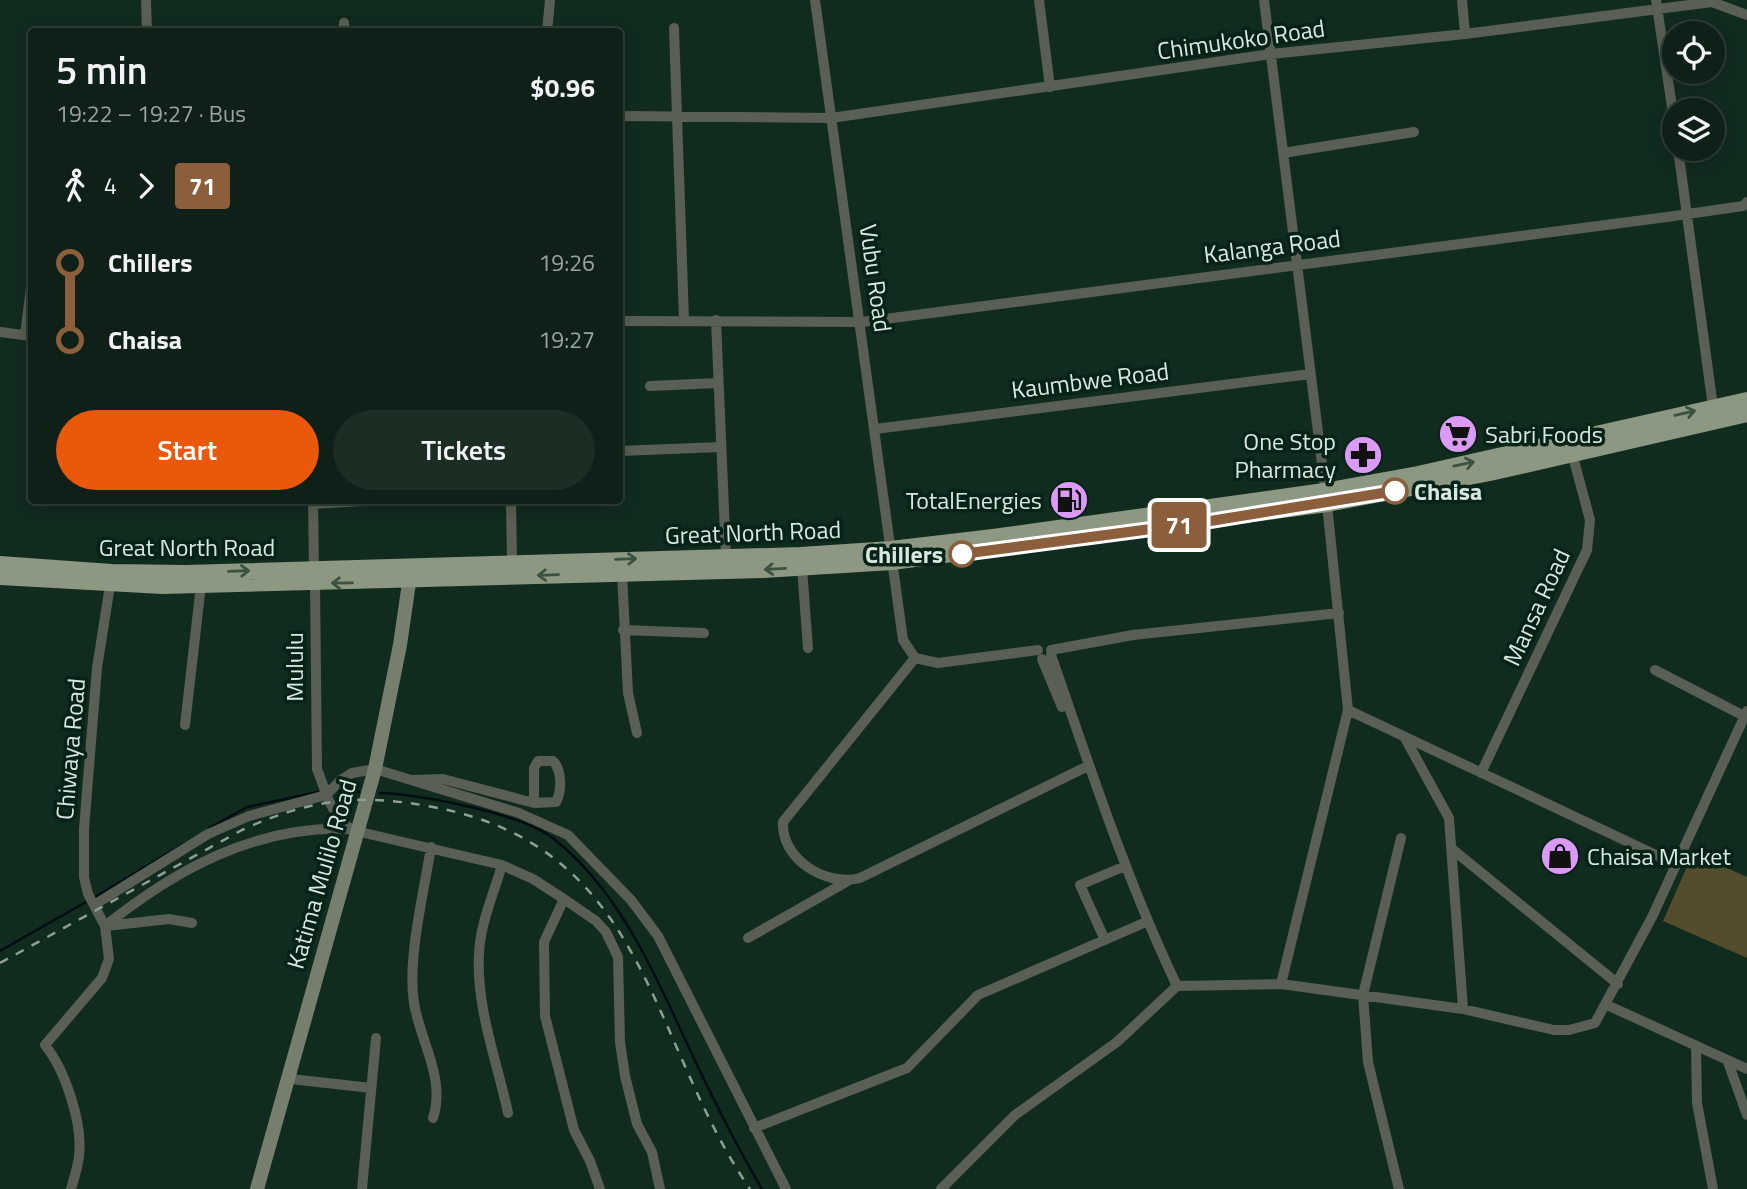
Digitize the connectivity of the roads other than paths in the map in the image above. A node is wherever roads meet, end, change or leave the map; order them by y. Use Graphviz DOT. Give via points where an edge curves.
graph roads {
  1 [pos="146,0"];
  2 [pos="550,0"];
  3 [pos="816,0"];
  4 [pos="1039,0"];
  5 [pos="1264,0"];
  6 [pos="1462,0"];
  7 [pos="1657,4"];
  8 [pos="1747,15"];
  9 [pos="147,28"];
  10 [pos="547,28"];
  11 [pos="674,29"];
  12 [pos="1465,34"];
  13 [pos="1270,54"];
  14 [pos="1050,87"];
  15 [pos="1671,98"];
  16 [pos="623,116"];
  17 [pos="677,117"];
  18 [pos="831,118"];
  19 [pos="1414,132"];
  20 [pos="1283,153"];
  21 [pos="1680,161"];
  22 [pos="1747,202"];
  23 [pos="1687,214"];
  24 [pos="1297,263"];
  25 [pos="684,320"];
  26 [pos="716,320"];
  27 [pos="623,321"];
  28 [pos="862,322"];
  29 [pos="0,332"];
  30 [pos="28,335"];
  31 [pos="1310,374"];
  32 [pos="718,383"];
  33 [pos="650,386"];
  34 [pos="1747,400"];
  35 [pos="1713,407"];
  36 [pos="1747,414"];
  37 [pos="875,429"];
  38 [pos="720,447"];
  39 [pos="623,451"];
  40 [pos="1572,453"];
  41 [pos="1326,497"];
  42 [pos="313,504"];
  43 [pos="511,504"];
  44 [pos="892,555"];
  45 [pos="726,557"];
  46 [pos="512,563"];
  47 [pos="0,564"];
  48 [pos="802,568"];
  49 [pos="622,573"];
  50 [pos="411,575"];
  51 [pos="315,576"];
  52 [pos="0,577"];
  53 [pos="111,578"];
  54 [pos="201,585"];
  55 [pos="1339,612"];
  56 [pos="623,631"];
  57 [pos="704,633"];
  58 [pos="808,648"];
  59 [pos="1045,654"];
  60 [pos="915,658"];
  61 [pos="1655,670"];
  62 [pos="1348,710"];
  63 [pos="1746,713"];
  64 [pos="185,725"];
  65 [pos="637,733"];
  66 [pos="1405,738"];
  67 [pos="1088,766"];
  68 [pos="375,769"];
  69 [pos="1481,773"];
  70 [pos="407,781"];
  71 [pos="326,795"];
  72 [pos="534,803"];
  73 [pos="355,831"];
  74 [pos="1401,838"];
  75 [pos="431,847"];
  76 [pos="1452,849"];
  77 [pos="1675,864"];
  78 [pos="502,865"];
  79 [pos="1125,866"];
  80 [pos="849,881"];
  81 [pos="564,899"];
  82 [pos="94,905"];
  83 [pos="1146,922"];
  84 [pos="192,923"];
  85 [pos="105,926"];
  86 [pos="748,938"];
  87 [pos="1105,940"];
  88 [pos="1282,984"];
  89 [pos="1618,984"];
  90 [pos="1177,986"];
  91 [pos="1363,995"];
  92 [pos="1606,1005"];
  93 [pos="1463,1009"];
  94 [pos="376,1038"];
  95 [pos="1696,1047"];
  96 [pos="1728,1062"];
  97 [pos="1747,1069"];
  98 [pos="291,1079"];
  99 [pos="371,1088"];
  100 [pos="508,1113"];
  101 [pos="1747,1115"];
  102 [pos="433,1118"];
  103 [pos="754,1128"];
  104 [pos="71,1189"];
  105 [pos="257,1189"];
  106 [pos="362,1189"];
  107 [pos="600,1189"];
  108 [pos="660,1189"];
  109 [pos="786,1189"];
  110 [pos="941,1189"];
  111 [pos="1399,1189"];
  112 [pos="1713,1189"];
  1 -- 9 [label="street"];
  2 -- 10 [label="street"];
  3 -- 18 [label="street, Vubu Road"];
  4 -- 14 [label="street"];
  5 -- 13 [label="street"];
  6 -- 12 [label="street"];
  7 -- 8 [label="street, Chimukoko Road" via="1712,2"];
  7 -- 12 [label="street, Chimukoko Road"];
  7 -- 15 [label="street"];
  11 -- 17 [label="street"];
  12 -- 13 [label="street, Chimukoko Road"];
  13 -- 14 [label="street, Chimukoko Road"];
  13 -- 20 [label="street"];
  14 -- 18 [label="street, Chimukoko Road"];
  16 -- 17 [label="street, Chimukoko Road"];
  17 -- 18 [label="street, Chimukoko Road"];
  17 -- 25 [label="street"];
  18 -- 28 [label="street, Vubu Road"];
  19 -- 20 [label="street"];
  20 -- 24 [label="street"];
  21 -- 23 [label="street"];
  22 -- 23 [label="street, Kalanga Road"];
  23 -- 24 [label="street, Kalanga Road"];
  23 -- 35 [label="street"];
  24 -- 28 [label="street, Kalanga Road"];
  24 -- 31 [label="street"];
  25 -- 26 [label="street, Kalanga Road"];
  25 -- 27 [label="street, Kalanga Road"];
  26 -- 28 [label="street, Kalanga Road"];
  26 -- 32 [label="street"];
  28 -- 37 [label="street, Vubu Road"];
  29 -- 30 [label="street"];
  31 -- 37 [label="street, Kaumbwe Road"];
  31 -- 41 [label="street"];
  32 -- 33 [label="street"];
  32 -- 38 [label="street"];
  34 -- 35 [label="main road, Great North Road"];
  41 -- 35 [label="main road, Great North Road, one-way"];
  36 -- 40 [label="main road, Great North Road"];
  37 -- 44 [label="street, Vubu Road"];
  38 -- 39 [label="street"];
  38 -- 45 [label="street"];
  40 -- 41 [label="main road, Great North Road"];
  40 -- 69 [label="street, Mansa Road" via="1591,536"];
  41 -- 44 [label="main road, Great North Road"];
  41 -- 55 [label="street"];
  42 -- 51 [label="street, Mululu"];
  43 -- 46 [label="street"];
  44 -- 45 [label="main road, Great North Road"];
  44 -- 48 [label="main road, Great North Road"];
  44 -- 60 [label="street, Vubu Road" via="903,640"];
  46 -- 45 [label="main road, Great North Road, one-way"];
  46 -- 50 [label="main road, Great North Road"];
  47 -- 53 [label="main road, Great North Road"];
  48 -- 49 [label="main road, Great North Road, one-way"];
  48 -- 58 [label="street"];
  49 -- 50 [label="main road, Great North Road, one-way"];
  49 -- 56 [label="street"];
  50 -- 51 [label="main road, Great North Road"];
  50 -- 68 [label="main road, Katima Mulilo Road"];
  53 -- 51 [label="main road, Great North Road, one-way"];
  51 -- 54 [label="main road, Great North Road"];
  51 -- 71 [label="street, Mululu" via="315,752"];
  52 -- 53 [label="main road, Great North Road"];
  53 -- 54 [label="main road, Great North Road"];
  53 -- 82 [label="street, Chiwaya Road" via="97,668 84,829 84,877"];
  54 -- 64 [label="street"];
  55 -- 59 [label="street" via="1133,635"];
  55 -- 62 [label="street"];
  56 -- 57 [label="street"];
  56 -- 65 [label="street"];
  59 -- 60 [label="street" via="938,663"];
  59 -- 67 [label="street"];
  60 -- 80 [label="street" via="783,822 789,852 821,874"];
  61 -- 63 [label="street"];
  62 -- 66 [label="street"];
  62 -- 88 [label="street"];
  63 -- 77 [label="street"];
  66 -- 69 [label="street"];
  66 -- 76 [label="street" via="1446,810"];
  67 -- 79 [label="street"];
  67 -- 80 [label="street"];
  68 -- 70 [label="street"];
  68 -- 71 [label="street" via="352,773"];
  68 -- 73 [label="main road, Katima Mulilo Road"];
  69 -- 77 [label="street"];
  70 -- 72 [label="street" via="443,779"];
  70 -- 103 [label="street" via="519,813 568,835 631,900 658,936"];
  71 -- 73 [label="street, Mululu" via="340,821"];
  71 -- 82 [label="street" via="249,816 208,834"];
  72 -- 72 [label="street" via="556,802 560,795 559,769 553,761 538,761 534,768"];
  73 -- 75 [label="street"];
  73 -- 85 [label="street" via="331,828 278,834 237,845 136,901"];
  73 -- 98 [label="main road, Katima Mulilo Road"];
  74 -- 91 [label="street"];
  75 -- 78 [label="street"];
  75 -- 102 [label="street" via="415,945 413,1001 437,1080"];
  76 -- 89 [label="street"];
  76 -- 93 [label="street"];
  77 -- 89 [label="street"];
  78 -- 81 [label="street"];
  78 -- 100 [label="street" via="479,962 488,1037"];
  79 -- 83 [label="street"];
  79 -- 87 [label="street" via="1080,885"];
  80 -- 86 [label="street"];
  81 -- 107 [label="street" via="544,943 545,1016 574,1130"];
  81 -- 108 [label="street" via="596,920 618,957 623,1063 637,1124 652,1152"];
  82 -- 85 [label="street, Chiwaya Road"];
  83 -- 87 [label="street"];
  83 -- 90 [label="street"];
  84 -- 85 [label="street" via="169,919"];
  85 -- 104 [label="street" via="106,971 45,1045 68,1087 78,1135"];
  87 -- 103 [label="street" via="978,995 907,1068"];
  88 -- 90 [label="street"];
  88 -- 91 [label="street"];
  89 -- 92 [label="street"];
  90 -- 110 [label="street" via="1117,1042 1015,1115"];
  91 -- 93 [label="street"];
  91 -- 111 [label="street" via="1368,1062"];
  92 -- 93 [label="street" via="1595,1023 1569,1030"];
  92 -- 95 [label="street"];
  94 -- 99 [label="street"];
  95 -- 96 [label="street"];
  95 -- 112 [label="street" via="1698,1103"];
  96 -- 97 [label="street"];
  96 -- 101 [label="street"];
  98 -- 99 [label="street"];
  98 -- 105 [label="main road, Katima Mulilo Road"];
  99 -- 106 [label="street"];
  103 -- 109 [label="street"];
}
